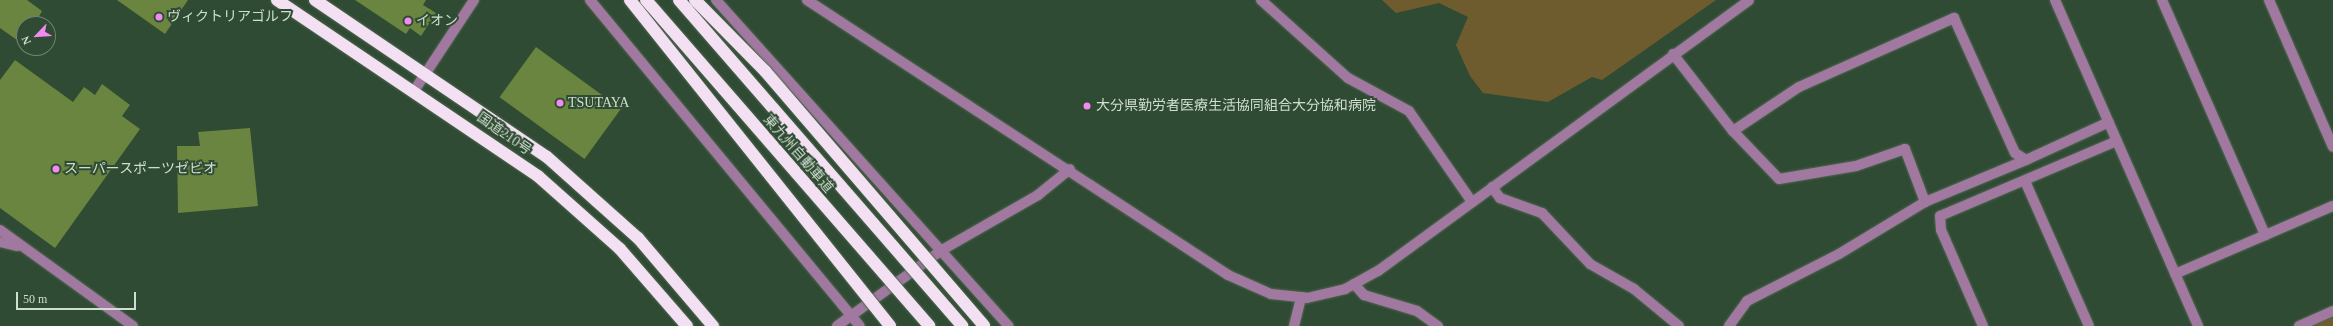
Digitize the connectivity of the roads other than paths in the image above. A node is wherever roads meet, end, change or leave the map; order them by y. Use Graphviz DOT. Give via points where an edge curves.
graph roads {
  1 [pos="277,0"];
  2 [pos="315,0"];
  3 [pos="474,0"];
  4 [pos="590,0"];
  5 [pos="630,0"];
  6 [pos="646,0"];
  7 [pos="679,0"];
  8 [pos="695,0"];
  9 [pos="716,0"];
  10 [pos="807,0"];
  11 [pos="1261,0"];
  12 [pos="1749,0"];
  13 [pos="2055,0"];
  14 [pos="2162,0"];
  15 [pos="2269,0"];
  16 [pos="1673,54"];
  17 [pos="426,74"];
  18 [pos="414,91"];
  19 [pos="2109,122"];
  20 [pos="1733,131"];
  21 [pos="2117,141"];
  22 [pos="2333,146"];
  23 [pos="2026,160"];
  24 [pos="1070,169"];
  25 [pos="2025,180"];
  26 [pos="1492,187"];
  27 [pos="1472,202"];
  28 [pos="1925,202"];
  29 [pos="2333,206"];
  30 [pos="0,230"];
  31 [pos="2265,235"];
  32 [pos="0,242"];
  33 [pos="22,247"];
  34 [pos="942,250"];
  35 [pos="2175,274"];
  36 [pos="1354,284"];
  37 [pos="1301,297"];
  38 [pos="2333,311"];
  39 [pos="852,316"];
  40 [pos="132,326"];
  41 [pos="687,326"];
  42 [pos="713,326"];
  43 [pos="837,326"];
  44 [pos="860,326"];
  45 [pos="890,326"];
  46 [pos="929,326"];
  47 [pos="962,326"];
  48 [pos="984,326"];
  49 [pos="1008,326"];
  50 [pos="1294,326"];
  51 [pos="1438,326"];
  52 [pos="1679,326"];
  53 [pos="1729,326"];
  54 [pos="1983,326"];
  55 [pos="2089,326"];
  56 [pos="2198,326"];
  57 [pos="2299,326"];
  1 -- 18 [label="highway, 国道210号"];
  2 -- 17 [label="highway, 国道210号"];
  3 -- 17 [label="street"];
  4 -- 39 [label="street"];
  5 -- 45 [label="highway, bridge"];
  6 -- 46 [label="highway, 東九州自動車道, bridge"];
  7 -- 47 [label="highway, 東九州自動車道, bridge"];
  8 -- 48 [label="highway, bridge" via="765,71"];
  9 -- 34 [label="street"];
  10 -- 24 [label="street"];
  11 -- 27 [label="street" via="1348,78 1409,111"];
  12 -- 16 [label="street"];
  13 -- 19 [label="street"];
  14 -- 31 [label="street"];
  15 -- 22 [label="street"];
  16 -- 20 [label="street"];
  16 -- 26 [label="street"];
  17 -- 18 [label="street"];
  17 -- 42 [label="highway, 国道210号" via="519,136 611,211 666,269"];
  18 -- 41 [label="highway, 国道210号" via="514,158 568,200 625,254"];
  19 -- 21 [label="street"];
  19 -- 23 [label="street"];
  20 -- 23 [label="street" via="1799,87 1954,18 2015,153"];
  20 -- 28 [label="street" via="1779,179 1856,166 1905,149"];
  21 -- 25 [label="street"];
  21 -- 35 [label="street"];
  23 -- 28 [label="street"];
  24 -- 34 [label="street" via="1038,195"];
  24 -- 37 [label="street" via="1228,275 1272,294"];
  25 -- 54 [label="street" via="1940,216 1941,230"];
  25 -- 55 [label="street"];
  26 -- 27 [label="street"];
  26 -- 52 [label="street" via="1500,198 1542,213 1590,264 1631,286"];
  27 -- 36 [label="street" via="1378,271"];
  28 -- 53 [label="street" via="1839,254 1746,301"];
  29 -- 31 [label="street"];
  30 -- 33 [label="street"];
  31 -- 35 [label="street"];
  32 -- 33 [label="street"];
  33 -- 40 [label="street"];
  34 -- 39 [label="street"];
  34 -- 49 [label="street"];
  35 -- 56 [label="street"];
  36 -- 37 [label="street" via="1321,296"];
  36 -- 51 [label="street" via="1364,295 1417,311"];
  37 -- 50 [label="street"];
  38 -- 57 [label="street"];
  39 -- 43 [label="street"];
  39 -- 44 [label="street"];
}
